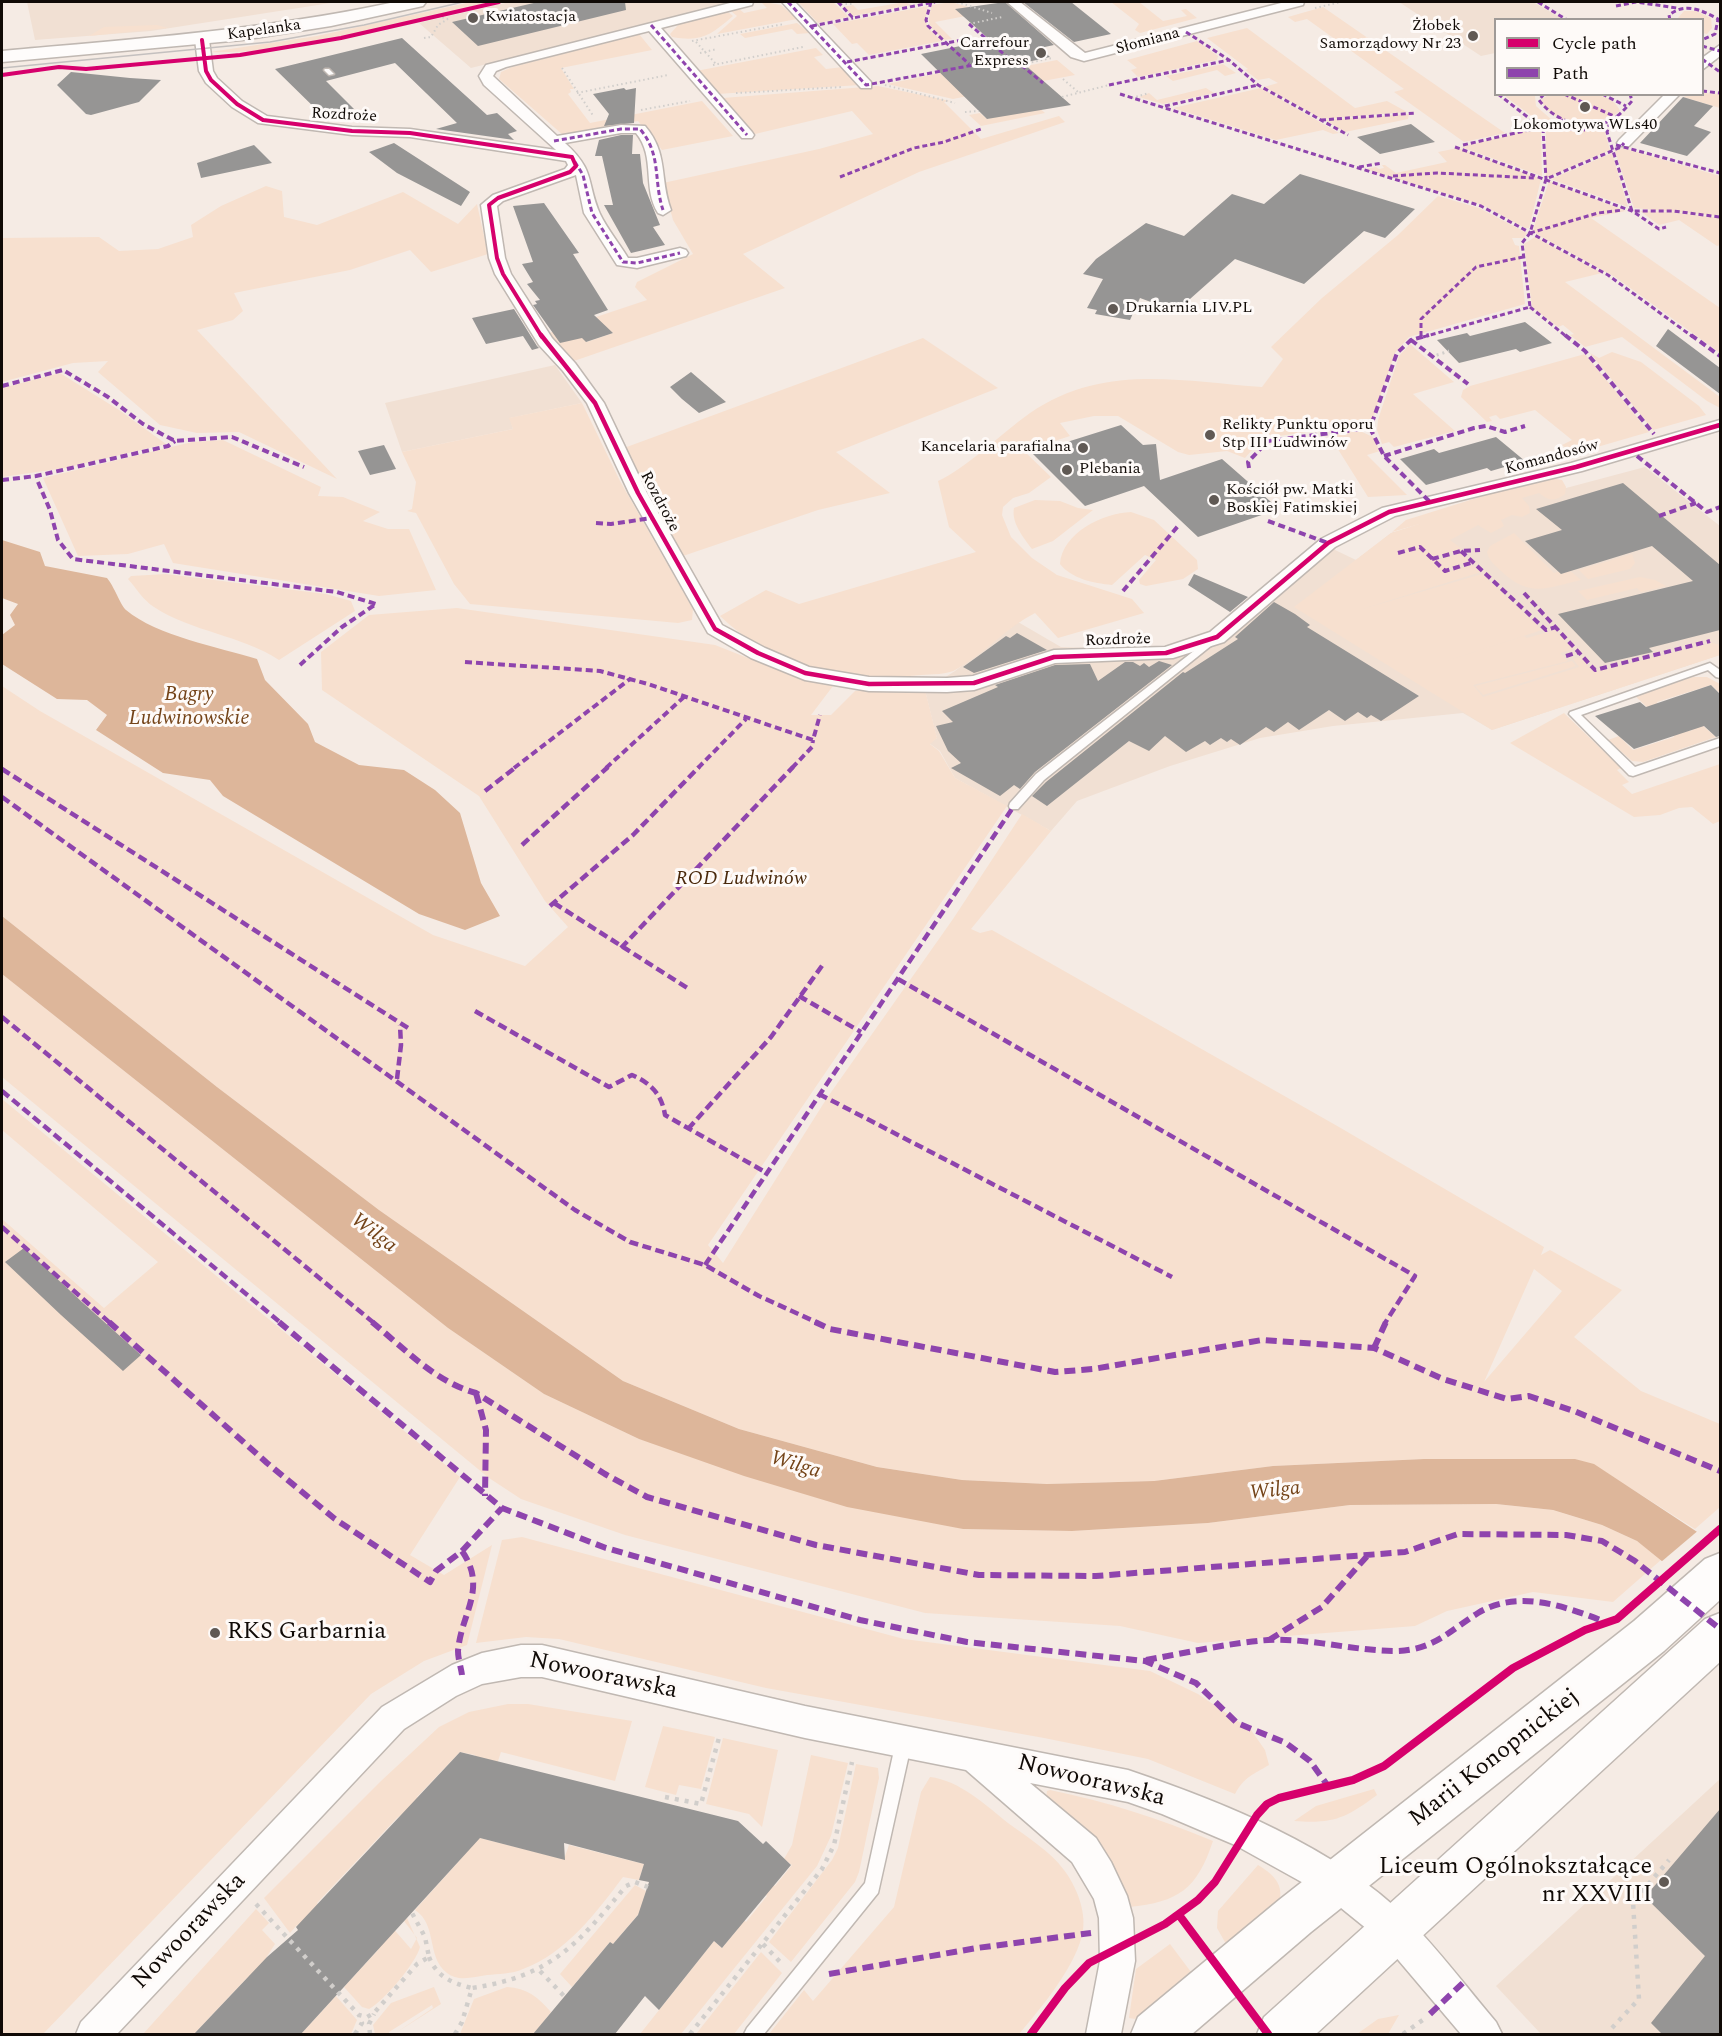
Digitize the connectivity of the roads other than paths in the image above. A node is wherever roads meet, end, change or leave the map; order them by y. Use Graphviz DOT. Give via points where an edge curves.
graph roads {
  1 [pos="386,2"];
  2 [pos="417,2"];
  3 [pos="747,2"];
  4 [pos="788,2"];
  5 [pos="1298,2"];
  6 [pos="1012,8"];
  7 [pos="656,31"];
  8 [pos="202,40"];
  9 [pos="1720,49"];
  10 [pos="2,50"];
  11 [pos="2,57"];
  12 [pos="1704,64"];
  13 [pos="872,85"];
  14 [pos="1667,96"];
  15 [pos="747,135"];
  16 [pos="554,141"];
  17 [pos="1624,143"];
  18 [pos="574,159"];
  19 [pos="663,210"];
  20 [pos="680,253"];
  21 [pos="1720,425"];
  22 [pos="1389,512"];
  23 [pos="1217,637"];
  24 [pos="1720,675"];
  25 [pos="1720,742"];
  26 [pos="1014,806"];
  27 [pos="1720,1573"];
  28 [pos="1720,1634"];
  29 [pos="904,1740"];
  30 [pos="971,1753"];
  31 [pos="1337,1883"];
  32 [pos="1395,1930"];
  33 [pos="93,2034"];
  34 [pos="753,2034"];
  35 [pos="1103,2034"];
  36 [pos="1155,2034"];
  37 [pos="1281,2034"];
  38 [pos="1484,2034"];
  1 -- 10 [label="main road, Kapelanka" via="224,31"];
  2 -- 8 [label="main road, Kapelanka" via="321,23"];
  3 -- 7 [label="street"];
  4 -- 13 [label="street"];
  5 -- 6 [label="street, Słomiana" via="1084,57"];
  7 -- 15 [label="street"];
  7 -- 16 [label="street" via="491,68 486,76 489,82"];
  8 -- 11 [label="main road, Kapelanka"];
  8 -- 18 [label="street, Rozdroże" via="211,80 237,104 263,120 352,132 410,133"];
  9 -- 12 [label="street"];
  14 -- 17 [label="street"];
  16 -- 18 [label="street"];
  16 -- 19 [label="street" via="640,129 655,148 655,183"];
  18 -- 20 [label="street" via="584,175 592,213 623,262 637,263"];
  18 -- 23 [label="street, Rozdroże" via="574,168 567,173 491,202 489,215 497,258 545,341 595,403 638,493 715,629 805,673 869,684 974,683 1054,657 1166,653"];
  21 -- 22 [label="street, Komandosów" via="1576,467"];
  22 -- 23 [label="street, Rozdroże" via="1328,543"];
  23 -- 26 [label="lane" via="1040,777"];
  24 -- 25 [label="lane" via="1710,666 1574,714 1633,772"];
  27 -- 31 [label="main road, Marii Konopnickiej" via="1650,1636"];
  28 -- 32 [label="main road"];
  29 -- 30 [label="street, Nowoorawska"];
  29 -- 33 [label="street, Nowoorawska" via="805,1722 542,1662 517,1660 462,1675 429,1692 393,1718"];
  29 -- 34 [label="lane" via="872,1887"];
  30 -- 31 [label="street, Nowoorawska" via="1128,1786 1162,1797 1247,1833"];
  30 -- 35 [label="street, Nowoorawska" via="1084,1850 1112,1900 1120,1946"];
  31 -- 32 [label="street, Nowoorawska"];
  31 -- 36 [label="main road, Marii Konopnickiej"];
  32 -- 37 [label="main road"];
  32 -- 38 [label="street, Nowoorawska"];
}
